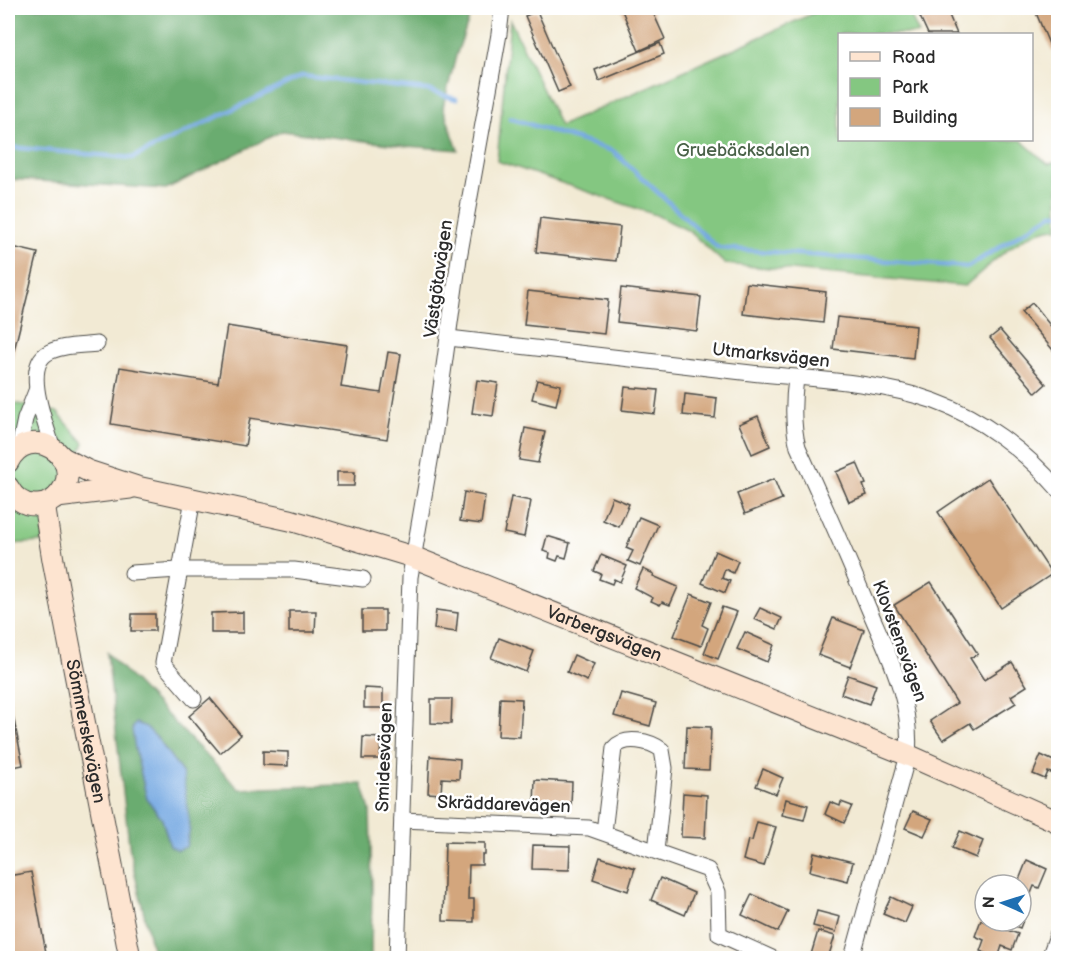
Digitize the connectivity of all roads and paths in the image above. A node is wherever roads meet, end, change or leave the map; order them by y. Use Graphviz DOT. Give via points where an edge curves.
graph roads {
  1 [pos="502,8"];
  2 [pos="449,338"];
  3 [pos="97,344"];
  4 [pos="796,378"];
  5 [pos="36,391"];
  6 [pos="12,453"];
  7 [pos="57,453"];
  8 [pos="8,487"];
  9 [pos="136,487"];
  10 [pos="1059,489"];
  11 [pos="193,499"];
  12 [pos="51,500"];
  13 [pos="413,557"];
  14 [pos="179,570"];
  15 [pos="132,573"];
  16 [pos="363,579"];
  17 [pos="194,699"];
  18 [pos="908,755"];
  19 [pos="402,820"];
  20 [pos="1059,822"];
  21 [pos="604,832"];
  22 [pos="656,851"];
  23 [pos="1059,933"];
  24 [pos="130,958"];
  25 [pos="397,958"];
  26 [pos="772,958"];
  27 [pos="852,958"];
  28 [pos="1049,958"];
  1 -- 2 [label="street, Västgötavägen"];
  2 -- 4 [label="street, Utmarksvägen"];
  2 -- 13 [label="street, Västgötavägen"];
  3 -- 5 [label="street" via="45,354 38,363"];
  4 -- 10 [label="street, Utmarksvägen" via="859,384 951,408 1012,445"];
  4 -- 18 [label="street, Klovstensvägen" via="793,422 798,447 899,682 907,717"];
  5 -- 6 [label="street"];
  5 -- 7 [label="street"];
  6 -- 7 [label="main road" via="34,443"];
  7 -- 9 [label="main road, Varbergsvägen" via="88,471"];
  7 -- 12 [label="main road" via="66,467 66,478 63,488"];
  8 -- 12 [label="main road, Varbergsvägen" via="24,503 36,505"];
  9 -- 11 [label="main road, Varbergsvägen"];
  9 -- 12 [label="main road, Varbergsvägen"];
  11 -- 13 [label="main road, Varbergsvägen" via="290,520"];
  11 -- 14 [label="street"];
  12 -- 24 [label="main road, Sömmerskevägen" via="53,560"];
  13 -- 18 [label="main road, Varbergsvägen"];
  13 -- 19 [label="street, Smidesvägen"];
  14 -- 15 [label="street"];
  14 -- 16 [label="street" via="294,570"];
  14 -- 17 [label="street" via="163,663"];
  18 -- 20 [label="main road, Varbergsvägen"];
  18 -- 27 [label="street, Klovstensvägen"];
  19 -- 21 [label="street, Skräddarevägen" via="569,826"];
  19 -- 25 [label="street, Smidesvägen"];
  21 -- 22 [label="street, Skräddarevägen"];
  21 -- 22 [label="street" via="614,748 625,741 656,746 662,750 665,768"];
  22 -- 26 [label="street, Skräddarevägen" via="708,870 718,892 719,934"];
  23 -- 28 [label="street"];
}
